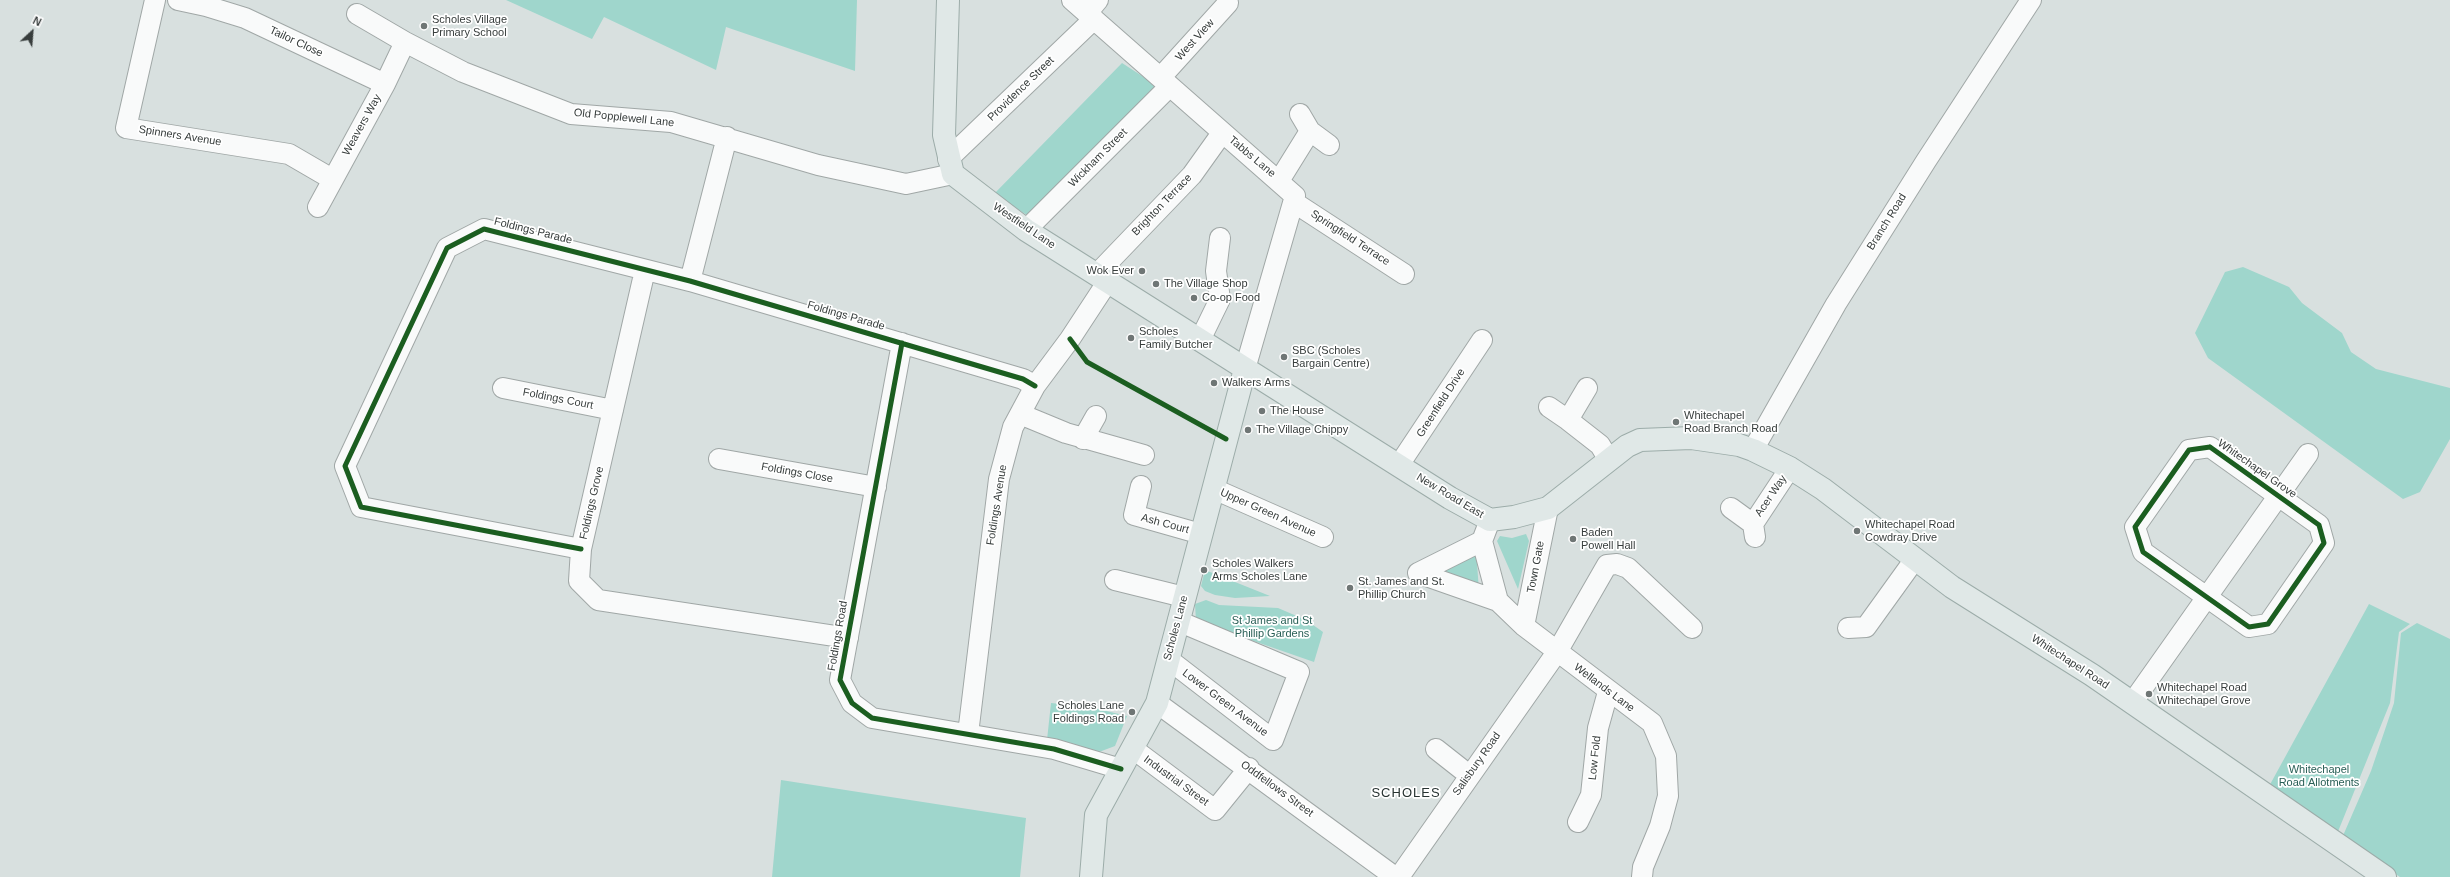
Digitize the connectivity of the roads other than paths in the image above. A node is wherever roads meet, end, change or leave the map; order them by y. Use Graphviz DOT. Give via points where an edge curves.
graph roads {
  1 [pos="155,0"];
  2 [pos="178,0"];
  3 [pos="948,0"];
  4 [pos="1072,0"];
  5 [pos="2032,0"];
  6 [pos="206,3"];
  7 [pos="1228,3"];
  8 [pos="1093,10"];
  9 [pos="357,14"];
  10 [pos="405,42"];
  11 [pos="1165,82"];
  12 [pos="385,84"];
  13 [pos="1222,132"];
  14 [pos="727,137"];
  15 [pos="1329,144"];
  16 [pos="950,166"];
  17 [pos="332,180"];
  18 [pos="1279,181"];
  19 [pos="1295,203"];
  20 [pos="318,207"];
  21 [pos="1026,230"];
  22 [pos="1220,238"];
  23 [pos="645,270"];
  24 [pos="1404,274"];
  25 [pos="1102,278"];
  26 [pos="690,281"];
  27 [pos="1200,340"];
  28 [pos="1482,340"];
  29 [pos="902,343"];
  30 [pos="1246,369"];
  31 [pos="1035,386"];
  32 [pos="503,388"];
  33 [pos="1588,388"];
  34 [pos="1549,407"];
  35 [pos="613,410"];
  36 [pos="1020,414"];
  37 [pos="1096,416"];
  38 [pos="1568,420"];
  39 [pos="1083,439"];
  40 [pos="1753,450"];
  41 [pos="2308,454"];
  42 [pos="1144,455"];
  43 [pos="718,459"];
  44 [pos="1610,460"];
  45 [pos="1399,465"];
  46 [pos="1790,468"];
  47 [pos="1141,486"];
  48 [pos="876,487"];
  49 [pos="1214,489"];
  50 [pos="2278,496"];
  51 [pos="1548,508"];
  52 [pos="1731,508"];
  53 [pos="1490,520"];
  54 [pos="1201,534"];
  55 [pos="1323,537"];
  56 [pos="1482,542"];
  57 [pos="581,549"];
  58 [pos="1915,559"];
  59 [pos="1115,580"];
  60 [pos="1184,597"];
  61 [pos="2207,597"];
  62 [pos="1498,601"];
  63 [pos="1178,621"];
  64 [pos="1524,626"];
  65 [pos="1692,628"];
  66 [pos="1848,628"];
  67 [pos="848,638"];
  68 [pos="1557,652"];
  69 [pos="1168,659"];
  70 [pos="1608,692"];
  71 [pos="1157,703"];
  72 [pos="2132,703"];
  73 [pos="968,734"];
  74 [pos="1132,748"];
  75 [pos="1436,749"];
  76 [pos="1249,768"];
  77 [pos="1121,769"];
  78 [pos="1469,775"];
  79 [pos="1578,822"];
  80 [pos="1091,877"];
  81 [pos="1396,877"];
  82 [pos="1399,877"];
  83 [pos="1642,877"];
  84 [pos="2384,877"];
  1 -- 17 [label="street, Spinners Avenue" via="126,128 289,154"];
  2 -- 6 [label="street, Tailor Close"];
  3 -- 16 [label="main road" via="944,135"];
  4 -- 8 [label="street, Tabbs Lane"];
  5 -- 40 [label="street, Branch Road" via="1926,160 1836,304"];
  6 -- 12 [label="street, Tailor Close" via="245,18"];
  7 -- 11 [label="street, West View"];
  8 -- 11 [label="street, Tabbs Lane"];
  8 -- 16 [label="street, Providence Street"];
  9 -- 10 [label="street, Old Popplewell Lane"];
  10 -- 12 [label="street, Weavers Way"];
  10 -- 14 [label="street, Old Popplewell Lane" via="463,72 571,114 671,122"];
  11 -- 13 [label="street, Tabbs Lane"];
  11 -- 21 [label="street, Wickham Street"];
  12 -- 17 [label="street, Weavers Way"];
  13 -- 18 [label="street, Tabbs Lane"];
  13 -- 25 [label="street, Brighton Terrace" via="1192,174"];
  14 -- 16 [label="street, Old Popplewell Lane" via="818,165 906,184"];
  14 -- 26 [label="street"];
  15 -- 18 [label="street" via="1305,123"];
  16 -- 21 [label="main road, Westfield Lane"];
  17 -- 20 [label="street, Weavers Way"];
  18 -- 19 [label="street, Tabbs Lane" via="1295,196"];
  19 -- 24 [label="street, Springfield Terrace"];
  19 -- 30 [label="street"];
  21 -- 25 [label="main road, Westfield Lane"];
  22 -- 27 [label="street" via="1216,270 1220,299"];
  23 -- 26 [label="street, Foldings Parade"];
  23 -- 35 [label="street, Foldings Grove"];
  23 -- 57 [label="street, Foldings Parade" via="484,229 447,248 345,466 361,507"];
  25 -- 27 [label="main road, Westfield Lane"];
  25 -- 31 [label="street, Foldings Avenue" via="1070,339"];
  26 -- 29 [label="street, Foldings Parade"];
  27 -- 30 [label="main road, Westfield Lane"];
  28 -- 45 [label="street, Greenfield Drive"];
  29 -- 31 [label="street, Foldings Parade" via="1023,379"];
  29 -- 48 [label="street, Foldings Road"];
  30 -- 45 [label="main road, New Road East"];
  30 -- 49 [label="main road, Scholes Lane"];
  31 -- 36 [label="street, Foldings Avenue"];
  32 -- 35 [label="street, Foldings Court"];
  33 -- 38 [label="street"];
  34 -- 38 [label="street"];
  35 -- 57 [label="street, Foldings Grove"];
  36 -- 39 [label="street"];
  36 -- 73 [label="street, Foldings Avenue" via="1013,428 999,479"];
  37 -- 39 [label="street"];
  38 -- 44 [label="street" via="1600,445"];
  39 -- 42 [label="street"];
  40 -- 44 [label="main road, New Road East" via="1723,442 1665,437 1640,440 1627,446"];
  40 -- 46 [label="main road, Whitechapel Road"];
  41 -- 50 [label="street, Whitechapel Grove"];
  43 -- 48 [label="street, Foldings Close"];
  44 -- 51 [label="main road, New Road East"];
  45 -- 53 [label="main road, New Road East"];
  46 -- 52 [label="street, Acer Way" via="1754,530"];
  46 -- 58 [label="main road, Whitechapel Road" via="1823,489"];
  47 -- 54 [label="street, Ash Court" via="1134,515"];
  48 -- 67 [label="street, Foldings Road"];
  49 -- 54 [label="main road, Scholes Lane"];
  49 -- 55 [label="street, Upper Green Avenue"];
  50 -- 61 [label="street, Whitechapel Grove"];
  50 -- 61 [label="street, Whitechapel Grove" via="2319,526 2324,543 2268,624 2249,627"];
  50 -- 61 [label="street, Whitechapel Grove" via="2210,447 2189,450 2136,527 2143,552"];
  51 -- 53 [label="main road, New Road East"];
  51 -- 64 [label="street, Town Gate"];
  53 -- 56 [label="street"];
  54 -- 60 [label="main road, Scholes Lane"];
  56 -- 62 [label="street"];
  56 -- 62 [label="street, Wellands Lane" via="1418,573"];
  57 -- 67 [label="street, Foldings Grove" via="579,581 598,600"];
  58 -- 66 [label="street" via="1866,627"];
  58 -- 72 [label="main road, Whitechapel Road" via="1952,587"];
  59 -- 60 [label="street"];
  60 -- 63 [label="main road, Scholes Lane"];
  61 -- 72 [label="street, Whitechapel Grove"];
  62 -- 64 [label="street, Wellands Lane"];
  63 -- 69 [label="main road, Scholes Lane"];
  63 -- 69 [label="street, Lower Green Avenue" via="1299,672 1274,740"];
  64 -- 68 [label="street, Wellands Lane"];
  65 -- 68 [label="street" via="1628,568 1617,564 1607,565"];
  67 -- 73 [label="street, Foldings Road" via="840,680 852,703 872,718"];
  68 -- 70 [label="street, Wellands Lane"];
  68 -- 78 [label="street, Salisbury Road"];
  69 -- 71 [label="main road, Scholes Lane"];
  70 -- 79 [label="street, Low Fold" via="1598,728 1591,795"];
  70 -- 83 [label="street, Wellands Lane" via="1652,723 1666,756 1668,796"];
  71 -- 74 [label="main road, Scholes Lane"];
  71 -- 76 [label="street, Oddfellows Street"];
  72 -- 84 [label="main road, Whitechapel Road"];
  73 -- 77 [label="street, Foldings Road" via="1054,750"];
  74 -- 76 [label="street, Industrial Street" via="1216,810"];
  74 -- 77 [label="main road, Scholes Lane"];
  75 -- 78 [label="street"];
  76 -- 81 [label="street, Oddfellows Street"];
  77 -- 80 [label="main road, Scholes Lane" via="1096,815"];
  78 -- 82 [label="street, Salisbury Road"];
}
